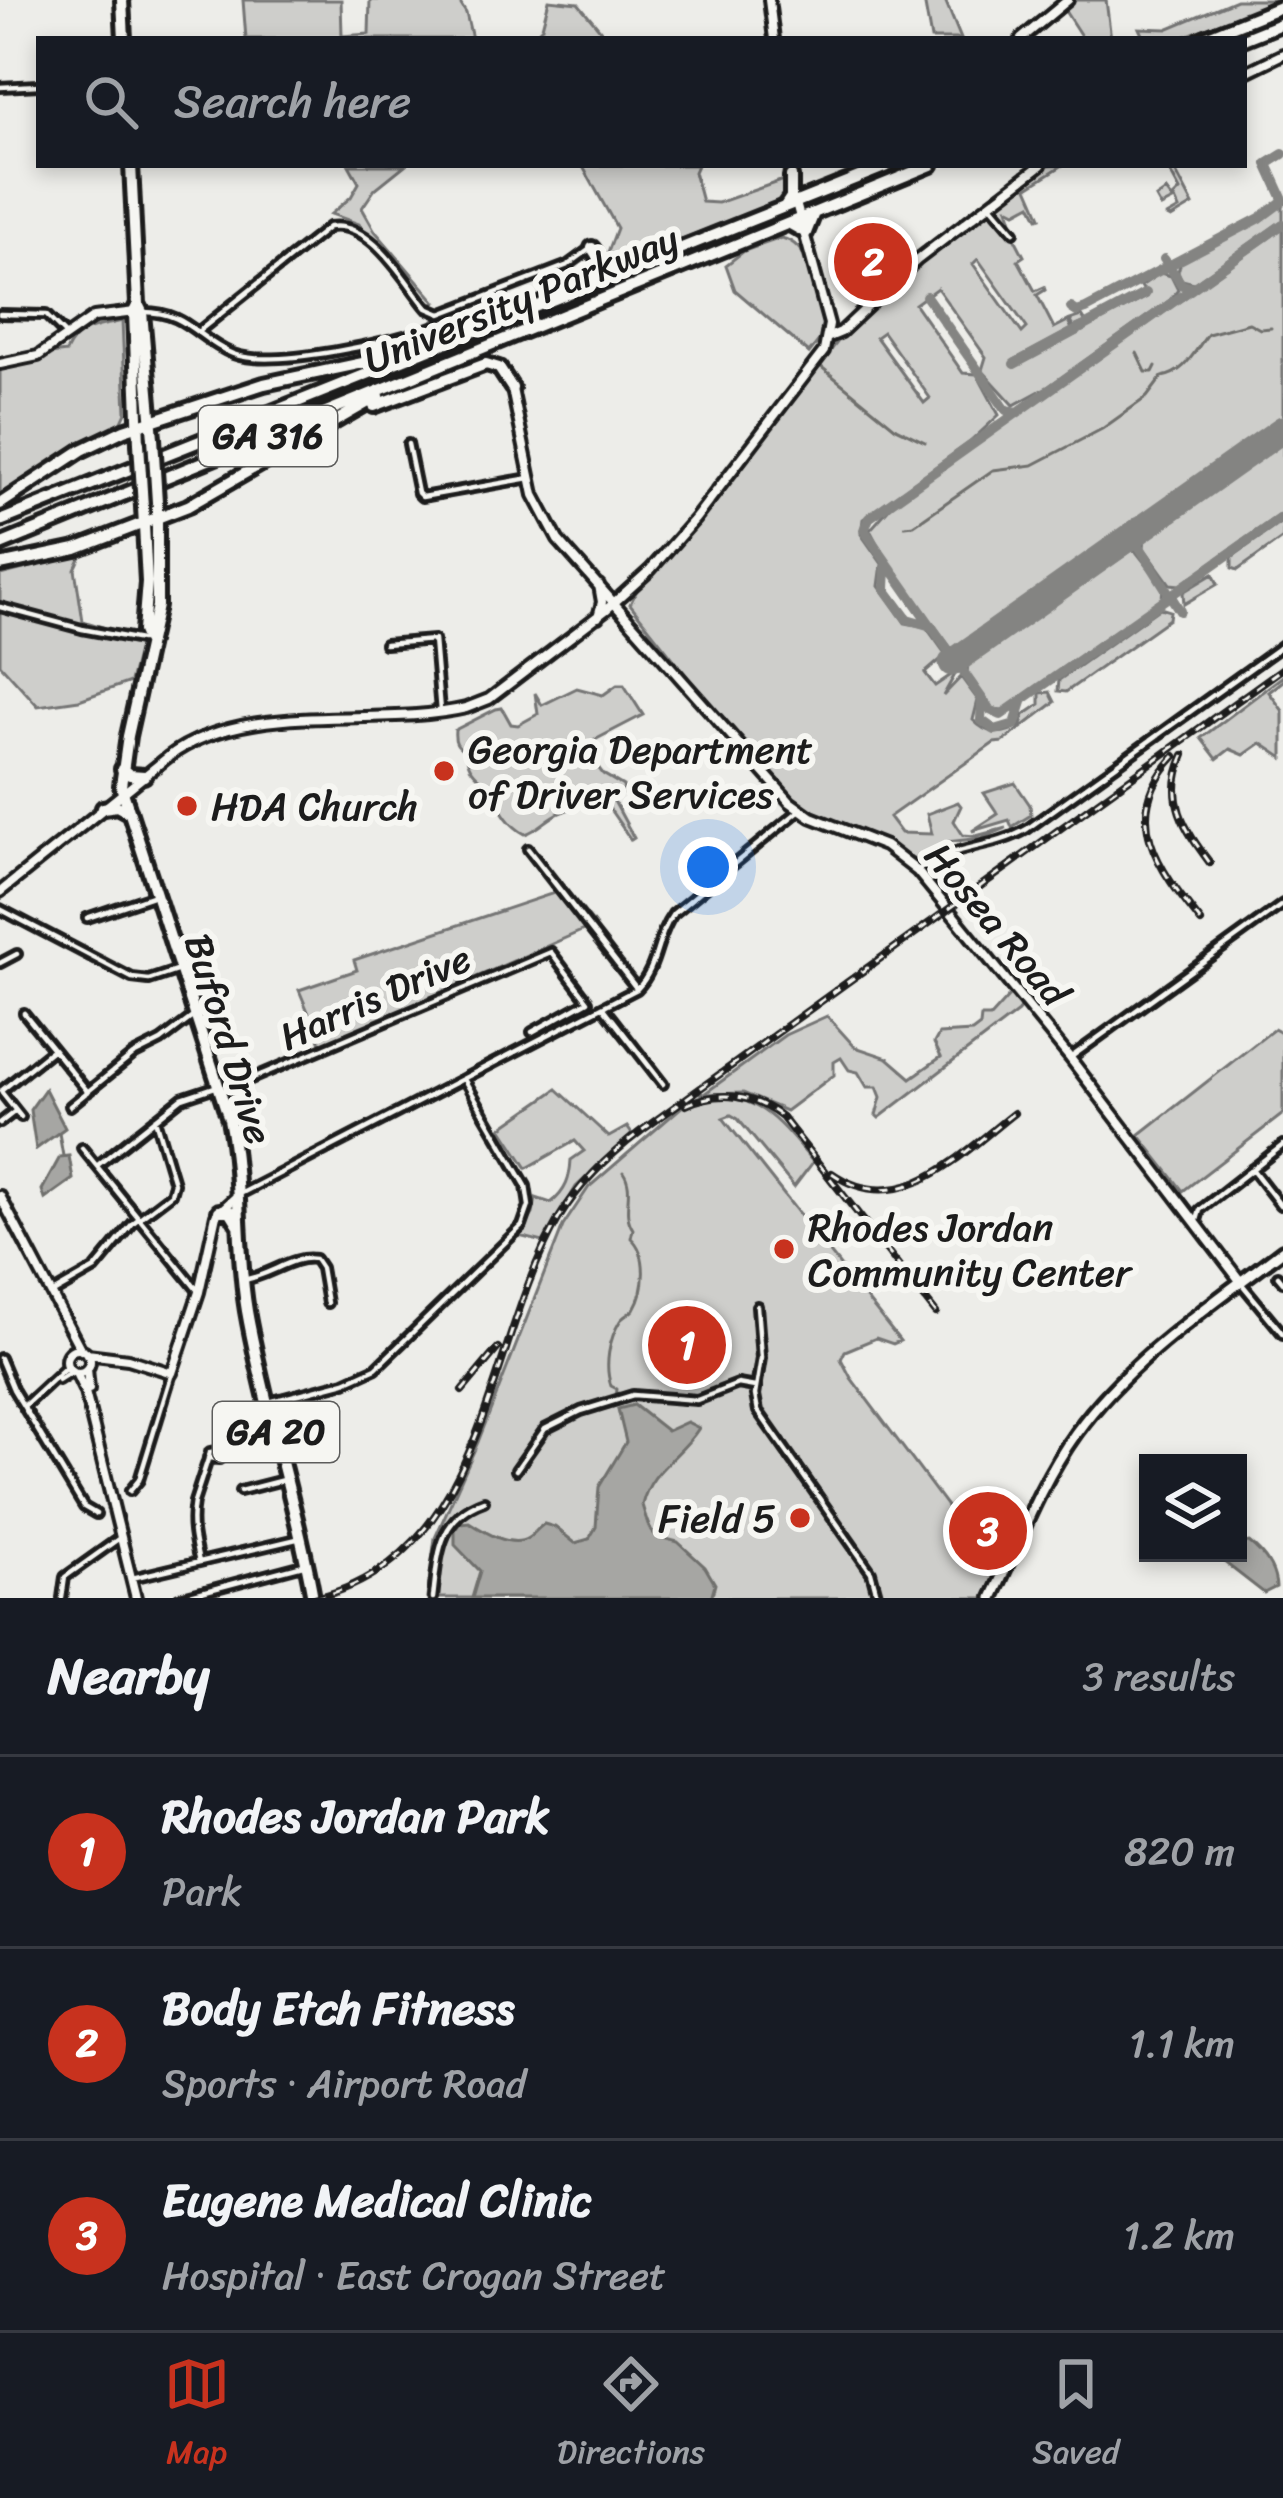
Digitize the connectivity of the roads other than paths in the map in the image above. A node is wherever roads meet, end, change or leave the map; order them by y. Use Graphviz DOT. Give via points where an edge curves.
graph roads {
  1 [pos="122,0"];
  2 [pos="769,0"];
  3 [pos="1064,1"];
  4 [pos="1283,7"];
  5 [pos="1283,23"];
  6 [pos="124,36"];
  7 [pos="774,36"];
  8 [pos="1024,36"];
  9 [pos="1209,36"];
  10 [pos="1227,36"];
  11 [pos="1247,37"];
  12 [pos="1283,55"];
  13 [pos="1247,72"];
  14 [pos="36,86"];
  15 [pos="0,87"];
  16 [pos="131,168"];
  17 [pos="882,168"];
  18 [pos="924,168"];
  19 [pos="1037,168"];
  20 [pos="790,171"];
  21 [pos="847,182"];
  22 [pos="817,195"];
  23 [pos="991,205"];
  24 [pos="782,208"];
  25 [pos="798,210"];
  26 [pos="816,211"];
  27 [pos="786,224"];
  28 [pos="1014,232"];
  29 [pos="806,233"];
  30 [pos="749,238"];
  31 [pos="592,248"];
  32 [pos="681,249"];
  33 [pos="138,309"];
  34 [pos="430,311"];
  35 [pos="0,314"];
  36 [pos="535,326"];
  37 [pos="481,328"];
  38 [pos="199,331"];
  39 [pos="66,335"];
  40 [pos="829,337"];
  41 [pos="0,364"];
  42 [pos="512,388"];
  43 [pos="151,396"];
  44 [pos="137,407"];
  45 [pos="182,412"];
  46 [pos="152,422"];
  47 [pos="138,426"];
  48 [pos="327,427"];
  49 [pos="124,430"];
  50 [pos="408,444"];
  51 [pos="530,478"];
  52 [pos="0,504"];
  53 [pos="173,512"];
  54 [pos="158,518"];
  55 [pos="0,521"];
  56 [pos="144,524"];
  57 [pos="108,538"];
  58 [pos="158,539"];
  59 [pos="0,544"];
  60 [pos="145,552"];
  61 [pos="0,565"];
  62 [pos="602,587"];
  63 [pos="629,590"];
  64 [pos="616,602"];
  65 [pos="0,607"];
  66 [pos="600,615"];
  67 [pos="630,617"];
  68 [pos="147,641"];
  69 [pos="386,644"];
  70 [pos="1283,645"];
  71 [pos="440,712"];
  72 [pos="122,769"];
  73 [pos="144,776"];
  74 [pos="123,793"];
  75 [pos="104,808"];
  76 [pos="800,810"];
  77 [pos="128,812"];
  78 [pos="528,849"];
  79 [pos="917,871"];
  80 [pos="0,892"];
  81 [pos="155,895"];
  82 [pos="1283,904"];
  83 [pos="0,909"];
  84 [pos="86,918"];
  85 [pos="17,954"];
  86 [pos="0,963"];
  87 [pos="180,970"];
  88 [pos="637,989"];
  89 [pos="603,1006"];
  90 [pos="24,1013"];
  91 [pos="195,1015"];
  92 [pos="543,1026"];
  93 [pos="532,1032"];
  94 [pos="538,1041"];
  95 [pos="53,1049"];
  96 [pos="1070,1058"];
  97 [pos="464,1079"];
  98 [pos="663,1084"];
  99 [pos="219,1089"];
  100 [pos="0,1090"];
  101 [pos="88,1091"];
  102 [pos="70,1106"];
  103 [pos="155,1119"];
  104 [pos="0,1123"];
  105 [pos="1283,1145"];
  106 [pos="82,1148"];
  107 [pos="97,1166"];
  108 [pos="1252,1169"];
  109 [pos="0,1196"];
  110 [pos="237,1196"];
  111 [pos="1280,1205"];
  112 [pos="219,1210"];
  113 [pos="1185,1210"];
  114 [pos="1201,1210"];
  115 [pos="140,1218"];
  116 [pos="1196,1224"];
  117 [pos="239,1228"];
  118 [pos="1283,1250"];
  119 [pos="242,1280"];
  120 [pos="1241,1282"];
  121 [pos="199,1292"];
  122 [pos="51,1294"];
  123 [pos="327,1303"];
  124 [pos="757,1306"];
  125 [pos="1283,1318"];
  126 [pos="64,1322"];
  127 [pos="1275,1325"];
  128 [pos="1283,1334"];
  129 [pos="84,1352"];
  130 [pos="0,1358"];
  131 [pos="112,1358"];
  132 [pos="71,1366"];
  133 [pos="88,1368"];
  134 [pos="172,1373"];
  135 [pos="755,1388"];
  136 [pos="268,1402"];
  137 [pos="24,1406"];
  138 [pos="208,1458"];
  139 [pos="516,1470"];
  140 [pos="288,1479"];
  141 [pos="130,1491"];
  142 [pos="240,1491"];
  143 [pos="484,1501"];
  144 [pos="96,1514"];
  145 [pos="121,1537"];
  146 [pos="302,1537"];
  147 [pos="199,1562"];
  148 [pos="307,1564"];
  149 [pos="132,1578"];
  150 [pos="312,1592"];
  151 [pos="62,1598"];
  152 [pos="136,1598"];
  153 [pos="179,1598"];
  154 [pos="433,1598"];
  155 [pos="878,1598"];
  156 [pos="992,1598"];
  1 -- 6 [label="highway"];
  2 -- 7 [label="street"];
  3 -- 8 [label="street"];
  4 -- 9 [label="highway"];
  4 -- 10 [label="highway"];
  5 -- 11 [label="highway"];
  12 -- 13 [label="street"];
  14 -- 15 [label="street"];
  16 -- 33 [label="highway, Buford Drive / GA 20"];
  17 -- 21 [label="highway, University Parkway / GA 316"];
  18 -- 26 [label="highway, University Parkway / GA 316"];
  19 -- 23 [label="street"];
  20 -- 22 [label="highway" via="801,190"];
  20 -- 24 [label="highway" via="791,197"];
  20 -- 25 [label="street"];
  21 -- 22 [label="highway, University Parkway / GA 316"];
  21 -- 25 [label="highway"];
  22 -- 25 [label="highway, University Parkway / GA 316"];
  23 -- 28 [label="street"];
  23 -- 40 [label="street"];
  24 -- 25 [label="highway, University Parkway / GA 316"];
  24 -- 32 [label="highway, University Parkway / GA 316"];
  25 -- 26 [label="highway, University Parkway / GA 316"];
  25 -- 27 [label="highway, University Parkway / GA 316"];
  25 -- 29 [label="street"];
  25 -- 30 [label="highway"];
  26 -- 29 [label="highway"];
  27 -- 29 [label="highway"];
  27 -- 30 [label="highway, University Parkway / GA 316"];
  29 -- 40 [label="street"];
  30 -- 36 [label="highway, University Parkway / GA 316"];
  31 -- 32 [label="highway" via="612,269"];
  31 -- 34 [label="street" via="453,312"];
  32 -- 37 [label="highway, University Parkway / GA 316"];
  33 -- 38 [label="street" via="173,315"];
  33 -- 39 [label="street" via="94,317"];
  33 -- 43 [label="highway, Buford Drive / GA 20"];
  33 -- 44 [label="highway, Buford Drive / GA 20"];
  34 -- 38 [label="street" via="431,328 401,338 268,361 234,355"];
  34 -- 38 [label="street" via="363,234 338,225"];
  35 -- 39 [label="street" via="46,314"];
  36 -- 48 [label="highway"];
  36 -- 59 [label="highway, University Parkway / GA 316"];
  37 -- 45 [label="highway"];
  37 -- 55 [label="highway, University Parkway / GA 316"];
  39 -- 41 [label="street" via="34,358"];
  40 -- 63 [label="street" via="695,519"];
  42 -- 48 [label="highway" via="499,368 482,364"];
  42 -- 51 [label="street, Hosea Road"];
  43 -- 45 [label="highway" via="164,410"];
  43 -- 46 [label="highway, Buford Drive / GA 20"];
  44 -- 47 [label="highway, Buford Drive / GA 20"];
  44 -- 49 [label="highway"];
  45 -- 46 [label="highway"];
  46 -- 47 [label="highway"];
  46 -- 54 [label="highway, Buford Drive / GA 20, bridge"];
  47 -- 49 [label="highway"];
  47 -- 56 [label="highway, Buford Drive / GA 20, bridge"];
  48 -- 53 [label="highway"];
  49 -- 52 [label="highway"];
  50 -- 51 [label="street" via="422,497"];
  51 -- 62 [label="street, Hosea Road" via="547,525"];
  53 -- 54 [label="highway"];
  53 -- 58 [label="highway"];
  54 -- 56 [label="highway"];
  54 -- 58 [label="highway, Buford Drive / GA 20"];
  56 -- 57 [label="highway"];
  56 -- 60 [label="highway, Buford Drive / GA 20"];
  57 -- 60 [label="highway" via="134,540"];
  57 -- 61 [label="highway"];
  58 -- 68 [label="highway, Buford Drive / GA 20" via="158,603"];
  60 -- 68 [label="highway, Buford Drive / GA 20"];
  62 -- 63 [label="street"];
  62 -- 64 [label="street, Hosea Road"];
  62 -- 66 [label="street"];
  63 -- 64 [label="street"];
  63 -- 67 [label="street"];
  64 -- 66 [label="street"];
  64 -- 67 [label="street, Hosea Road"];
  65 -- 68 [label="street"];
  66 -- 67 [label="street"];
  66 -- 71 [label="street" via="489,699"];
  67 -- 76 [label="street, Hosea Road"];
  68 -- 72 [label="highway, Buford Drive / GA 20"];
  69 -- 71 [label="street" via="434,640"];
  70 -- 79 [label="street" via="1027,829 944,854"];
  71 -- 73 [label="street" via="250,727 198,739"];
  72 -- 73 [label="highway"];
  72 -- 74 [label="highway, Buford Drive / GA 20"];
  73 -- 74 [label="street"];
  74 -- 75 [label="street"];
  74 -- 77 [label="highway, Buford Drive / GA 20"];
  75 -- 77 [label="highway"];
  75 -- 80 [label="street"];
  76 -- 79 [label="street, Hosea Road" via="885,846"];
  76 -- 88 [label="street" via="678,908"];
  77 -- 81 [label="highway, Buford Drive / GA 20"];
  78 -- 88 [label="street"];
  79 -- 96 [label="street, Hosea Road"];
  81 -- 84 [label="street"];
  81 -- 87 [label="highway, Buford Drive / GA 20"];
  82 -- 96 [label="street"];
  83 -- 87 [label="street" via="132,978"];
  85 -- 86 [label="street"];
  87 -- 91 [label="highway, Buford Drive / GA 20"];
  88 -- 89 [label="street"];
  89 -- 94 [label="street"];
  89 -- 98 [label="street"];
  90 -- 95 [label="street"];
  91 -- 99 [label="highway, Buford Drive / GA 20"];
  91 -- 101 [label="street"];
  92 -- 93 [label="street"];
  92 -- 94 [label="street"];
  92 -- 99 [label="street, Harris Drive" via="588,1001 551,952"];
  94 -- 97 [label="street"];
  95 -- 100 [label="street"];
  95 -- 101 [label="street"];
  96 -- 113 [label="street, Hosea Road"];
  97 -- 110 [label="street"];
  97 -- 136 [label="street" via="526,1186 525,1221 384,1362 345,1382"];
  99 -- 103 [label="street, Harris Drive" via="189,1094"];
  99 -- 110 [label="highway, Buford Drive / GA 20"];
  100 -- 104 [label="street" via="18,1114"];
  101 -- 102 [label="street"];
  103 -- 107 [label="street, Harris Drive"];
  103 -- 115 [label="street" via="174,1183"];
  105 -- 108 [label="street"];
  106 -- 107 [label="street"];
  107 -- 115 [label="street"];
  108 -- 111 [label="street"];
  108 -- 114 [label="street"];
  109 -- 122 [label="street"];
  110 -- 112 [label="street"];
  110 -- 117 [label="highway, Buford Drive / GA 20"];
  112 -- 117 [label="highway" via="231,1212"];
  112 -- 121 [label="street"];
  113 -- 114 [label="street"];
  113 -- 116 [label="street, Hosea Road"];
  114 -- 116 [label="street"];
  115 -- 121 [label="street"];
  115 -- 122 [label="street" via="95,1269"];
  116 -- 120 [label="street, Hosea Road"];
  117 -- 119 [label="highway, Buford Drive / GA 20"];
  118 -- 120 [label="main road"];
  119 -- 123 [label="street" via="315,1259"];
  119 -- 136 [label="highway, Buford Drive / GA 20"];
  120 -- 127 [label="street"];
  120 -- 156 [label="main road" via="1097,1406 1062,1454"];
  121 -- 134 [label="street"];
  122 -- 126 [label="street"];
  124 -- 135 [label="street"];
  125 -- 127 [label="street"];
  126 -- 129 [label="street"];
  126 -- 132 [label="street"];
  127 -- 128 [label="street"];
  129 -- 131 [label="street"];
  129 -- 132 [label="street"];
  129 -- 133 [label="street"];
  130 -- 137 [label="street"];
  131 -- 133 [label="street"];
  131 -- 134 [label="street"];
  132 -- 133 [label="street"];
  132 -- 137 [label="street"];
  132 -- 145 [label="street" via="85,1392"];
  133 -- 145 [label="street"];
  134 -- 141 [label="street"];
  135 -- 139 [label="street" via="737,1384 697,1400 633,1395 581,1411 545,1429"];
  135 -- 155 [label="street" via="759,1414 871,1572"];
  136 -- 140 [label="highway, Buford Drive / GA 20"];
  137 -- 144 [label="street" via="84,1507"];
  138 -- 147 [label="street" via="192,1516"];
  140 -- 142 [label="street"];
  140 -- 146 [label="highway, Buford Drive / GA 20"];
  143 -- 154 [label="street" via="451,1521"];
  145 -- 149 [label="street"];
  145 -- 151 [label="street" via="65,1577"];
  146 -- 147 [label="street"];
  146 -- 148 [label="highway, Buford Drive / GA 20"];
  147 -- 149 [label="street"];
  148 -- 150 [label="highway, Buford Drive / GA 20"];
  148 -- 153 [label="street"];
  149 -- 152 [label="street"];
}
